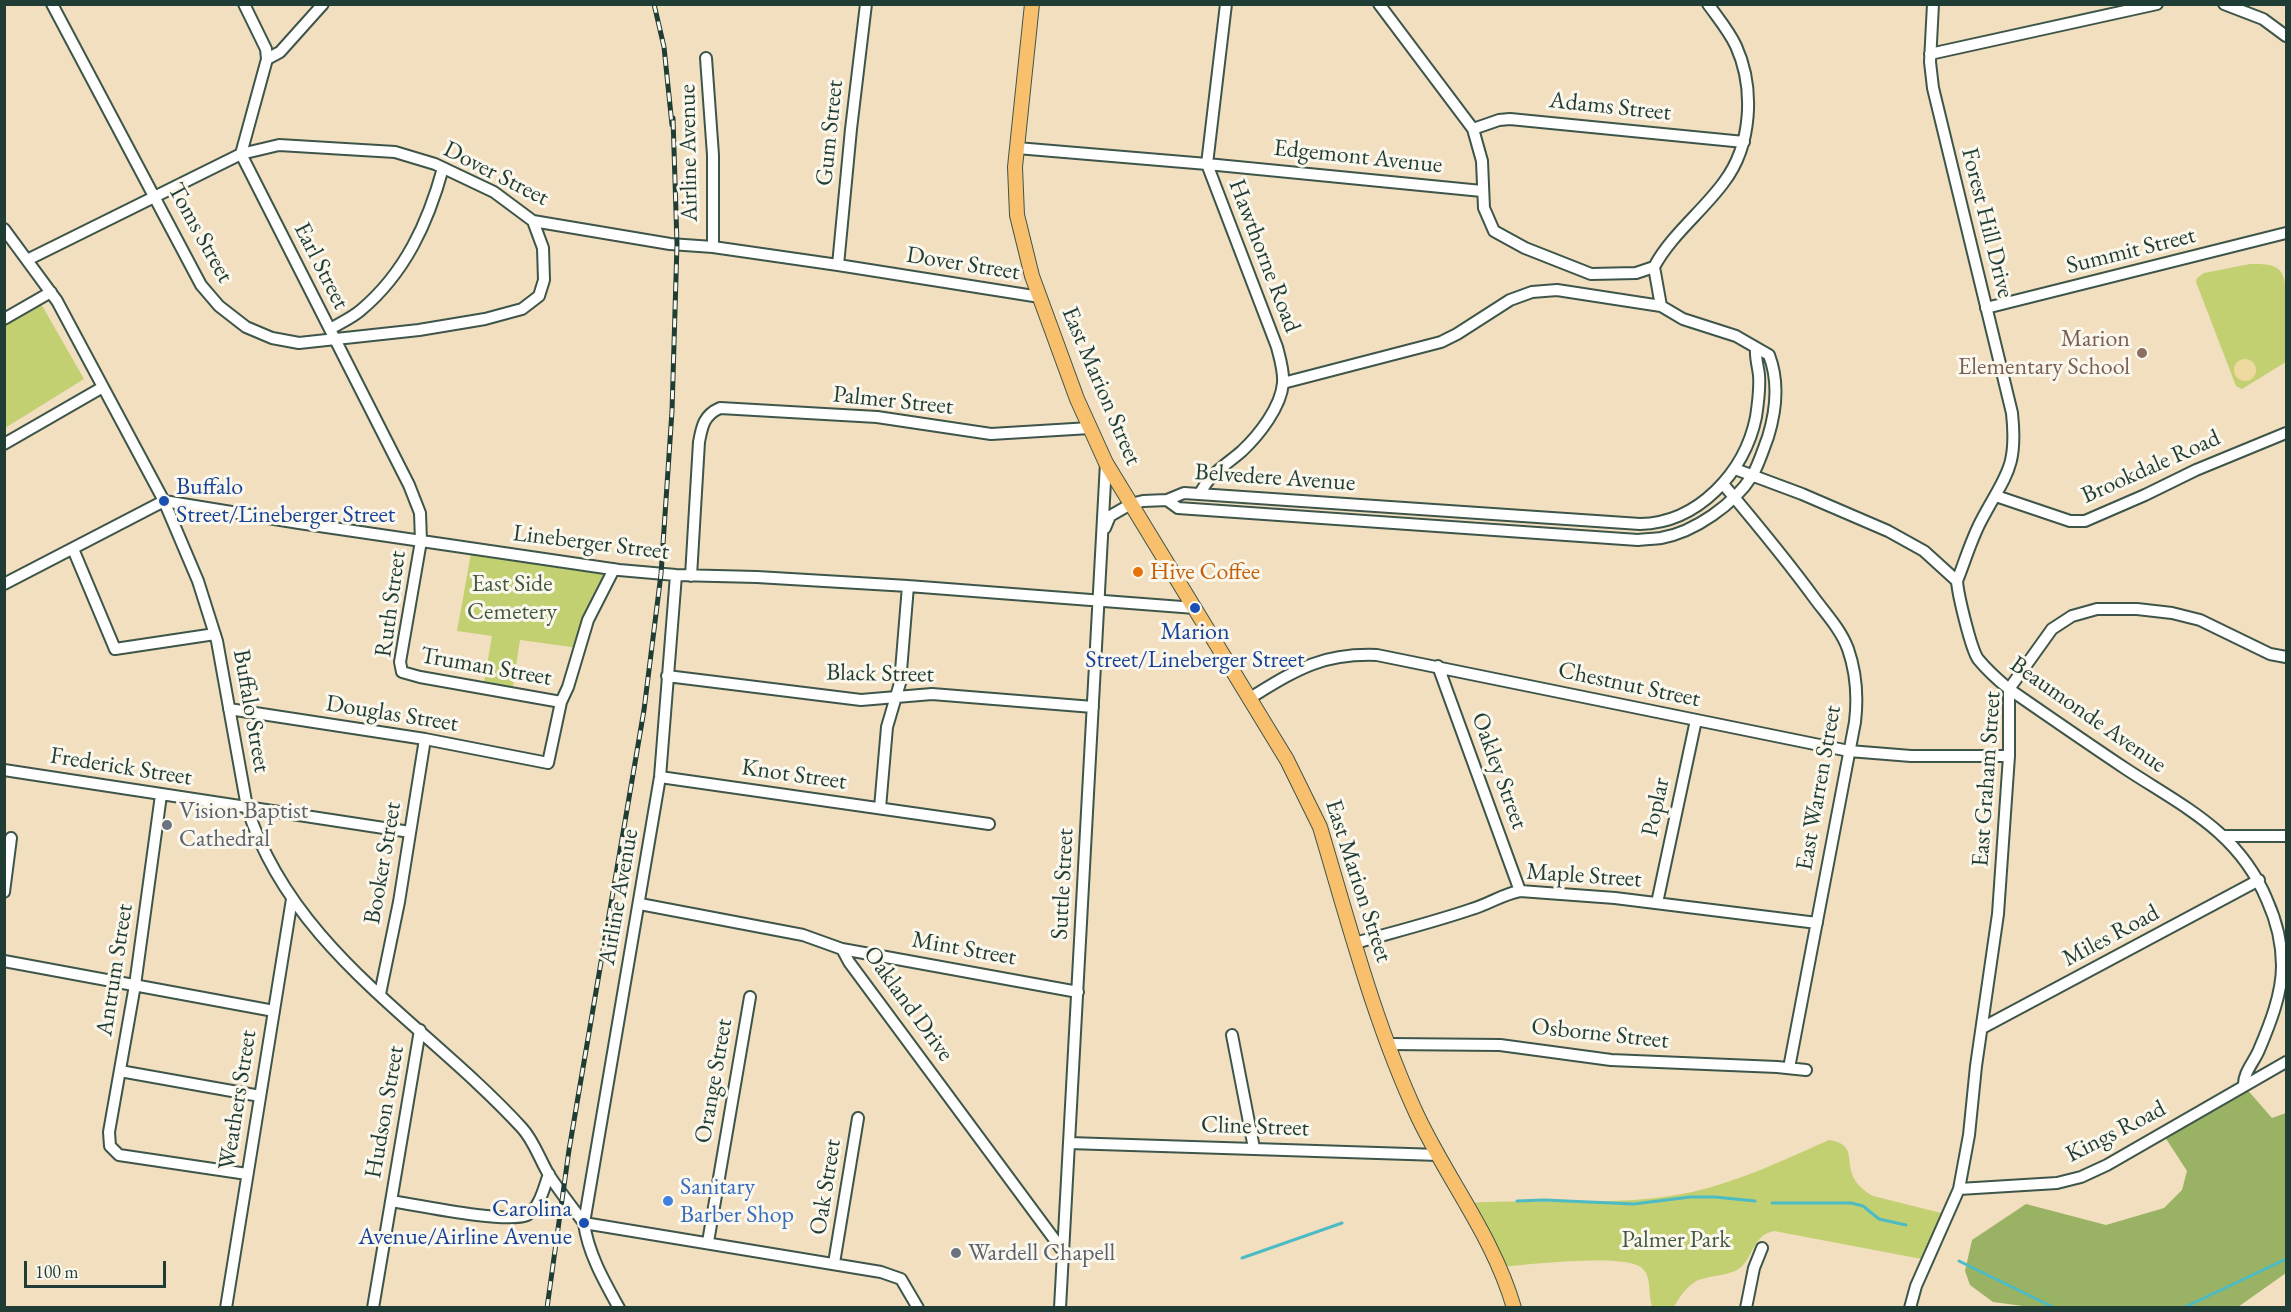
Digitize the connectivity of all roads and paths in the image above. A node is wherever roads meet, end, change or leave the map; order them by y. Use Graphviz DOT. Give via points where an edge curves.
graph roads {
  1 [pos="52,4"];
  2 [pos="244,4"];
  3 [pos="323,4"];
  4 [pos="866,4"];
  5 [pos="1032,4"];
  6 [pos="1226,4"];
  7 [pos="1379,4"];
  8 [pos="1708,4"];
  9 [pos="1933,4"];
  10 [pos="2157,4"];
  11 [pos="2224,4"];
  12 [pos="2286,36"];
  13 [pos="1930,54"];
  14 [pos="706,58"];
  15 [pos="267,59"];
  16 [pos="1473,129"];
  17 [pos="1744,141"];
  18 [pos="1017,148"];
  19 [pos="241,154"];
  20 [pos="1207,164"];
  21 [pos="442,168"];
  22 [pos="1482,191"];
  23 [pos="155,198"];
  24 [pos="533,221"];
  25 [pos="4,229"];
  26 [pos="2286,233"];
  27 [pos="713,248"];
  28 [pos="27,260"];
  29 [pos="838,265"];
  30 [pos="1654,267"];
  31 [pos="51,292"];
  32 [pos="1040,297"];
  33 [pos="1661,306"];
  34 [pos="1986,308"];
  35 [pos="4,319"];
  36 [pos="330,330"];
  37 [pos="335,340"];
  38 [pos="1756,348"];
  39 [pos="1283,383"];
  40 [pos="103,387"];
  41 [pos="1090,428"];
  42 [pos="2286,433"];
  43 [pos="4,444"];
  44 [pos="1106,463"];
  45 [pos="1735,469"];
  46 [pos="1752,476"];
  47 [pos="1723,484"];
  48 [pos="1200,494"];
  49 [pos="1996,496"];
  50 [pos="1734,497"];
  51 [pos="1167,500"];
  52 [pos="164,501"];
  53 [pos="1131,504"];
  54 [pos="1382,507"];
  55 [pos="1571,520"];
  56 [pos="1380,523"];
  57 [pos="1102,534"];
  58 [pos="1569,535"];
  59 [pos="421,541"];
  60 [pos="73,549"];
  61 [pos="614,569"];
  62 [pos="676,575"];
  63 [pos="691,576"];
  64 [pos="1957,581"];
  65 [pos="4,584"];
  66 [pos="908,586"];
  67 [pos="1100,600"];
  68 [pos="1195,608"];
  69 [pos="215,634"];
  70 [pos="2286,657"];
  71 [pos="1438,666"];
  72 [pos="402,672"];
  73 [pos="667,676"];
  74 [pos="2009,689"];
  75 [pos="896,698"];
  76 [pos="1250,698"];
  77 [pos="561,702"];
  78 [pos="1093,707"];
  79 [pos="230,709"];
  80 [pos="1696,720"];
  81 [pos="425,739"];
  82 [pos="1849,751"];
  83 [pos="2009,756"];
  84 [pos="4,770"];
  85 [pos="660,777"];
  86 [pos="161,795"];
  87 [pos="247,807"];
  88 [pos="880,808"];
  89 [pos="989,824"];
  90 [pos="410,832"];
  91 [pos="2224,836"];
  92 [pos="2286,836"];
  93 [pos="11,838"];
  94 [pos="2259,880"];
  95 [pos="1520,891"];
  96 [pos="4,892"];
  97 [pos="292,899"];
  98 [pos="1657,903"];
  99 [pos="640,904"];
  100 [pos="1817,923"];
  101 [pos="1355,943"];
  102 [pos="842,949"];
  103 [pos="4,961"];
  104 [pos="135,985"];
  105 [pos="1078,992"];
  106 [pos="380,994"];
  107 [pos="750,997"];
  108 [pos="274,1011"];
  109 [pos="1982,1029"];
  110 [pos="420,1030"];
  111 [pos="1232,1035"];
  112 [pos="1389,1044"];
  113 [pos="2286,1062"];
  114 [pos="1789,1068"];
  115 [pos="1806,1070"];
  116 [pos="120,1071"];
  117 [pos="2244,1086"];
  118 [pos="260,1096"];
  119 [pos="858,1118"];
  120 [pos="1070,1143"];
  121 [pos="1254,1148"];
  122 [pos="1439,1155"];
  123 [pos="247,1174"];
  124 [pos="549,1174"];
  125 [pos="1959,1189"];
  126 [pos="391,1201"];
  127 [pos="584,1223"];
  128 [pos="708,1242"];
  129 [pos="1762,1248"];
  130 [pos="1064,1251"];
  131 [pos="834,1263"];
  132 [pos="1911,1303"];
  133 [pos="226,1308"];
  134 [pos="373,1308"];
  135 [pos="619,1308"];
  136 [pos="918,1308"];
  137 [pos="1060,1308"];
  138 [pos="1515,1308"];
  139 [pos="1746,1308"];
  1 -- 23 [label="street, Toms Street"];
  2 -- 15 [label="street"];
  3 -- 15 [label="street" via="280,52"];
  4 -- 29 [label="street, Gum Street"];
  5 -- 18 [label="main road, East Marion Street"];
  6 -- 20 [label="street, Hawthorne Road"];
  7 -- 16 [label="street"];
  8 -- 17 [label="street" via="1729,33 1744,73"];
  9 -- 13 [label="street, Forest Hill Drive"];
  10 -- 13 [label="street"];
  11 -- 12 [label="street" via="2263,19"];
  13 -- 34 [label="street, Forest Hill Drive" via="1933,88"];
  14 -- 27 [label="street, Airline Avenue" via="713,155"];
  15 -- 19 [label="street"];
  16 -- 17 [label="street, Adams Street" via="1510,119"];
  16 -- 22 [label="street" via="1481,152"];
  17 -- 30 [label="street" via="1724,182"];
  18 -- 20 [label="street, Edgemont Avenue"];
  18 -- 32 [label="main road, East Marion Street" via="1017,215"];
  19 -- 21 [label="street, Dover Street" via="279,145 395,152"];
  19 -- 23 [label="street, Dover Street"];
  19 -- 36 [label="street, Earl Street"];
  20 -- 22 [label="street, Edgemont Avenue"];
  20 -- 39 [label="street, Hawthorne Road" via="1277,347"];
  21 -- 24 [label="street, Dover Street" via="494,192"];
  21 -- 36 [label="street" via="422,231 404,263 361,311"];
  22 -- 30 [label="street" via="1486,217 1494,231 1525,248 1591,274 1636,273"];
  23 -- 28 [label="street, Dover Street"];
  23 -- 37 [label="street, Toms Street" via="201,285 229,316 259,333 286,341"];
  24 -- 27 [label="street, Dover Street"];
  24 -- 37 [label="street, Toms Street" via="543,248 544,280 539,296 522,309 485,319"];
  25 -- 28 [label="street, Buffalo Street"];
  26 -- 34 [label="street, Summit Street"];
  27 -- 29 [label="street, Dover Street"];
  28 -- 31 [label="street, Buffalo Street"];
  29 -- 32 [label="street, Dover Street"];
  30 -- 33 [label="street"];
  31 -- 35 [label="street"];
  31 -- 40 [label="street, Buffalo Street"];
  32 -- 41 [label="main road, East Marion Street"];
  33 -- 38 [label="street, Belvedere Avenue"];
  33 -- 39 [label="street, Belvedere Avenue" via="1557,290 1532,292 1510,300 1441,342"];
  34 -- 49 [label="street, Forest Hill Drive" via="2014,433 2012,460"];
  36 -- 37 [label="street, Earl Street"];
  37 -- 59 [label="street, Earl Street" via="416,500"];
  38 -- 45 [label="street, Belvedere Avenue" via="1756,415"];
  38 -- 46 [label="street, Belvedere Avenue" via="1768,355 1775,376 1775,396 1771,427"];
  39 -- 48 [label="street, Hawthorne Road" via="1262,427 1242,451 1208,479"];
  40 -- 43 [label="street"];
  40 -- 52 [label="street, Buffalo Street"];
  41 -- 44 [label="main road, East Marion Street"];
  41 -- 63 [label="street, Palmer Street" via="991,434 903,420 730,407 711,412 701,427 699,442"];
  42 -- 49 [label="street, Brookdale Road" via="2085,521 2062,518"];
  44 -- 53 [label="main road, East Marion Street"];
  44 -- 57 [label="street, Suttle Street"];
  45 -- 46 [label="street"];
  45 -- 47 [label="street, Belvedere Avenue"];
  46 -- 50 [label="street, Belvedere Avenue"];
  46 -- 64 [label="street" via="1896,535 1924,551"];
  47 -- 50 [label="street, East Warren Street"];
  47 -- 55 [label="street, Belvedere Avenue" via="1685,512 1652,524"];
  48 -- 51 [label="street, Belvedere Avenue" via="1181,493"];
  48 -- 54 [label="street, Belvedere Avenue"];
  49 -- 64 [label="street, Forest Hill Drive" via="1981,521"];
  50 -- 58 [label="street, Belvedere Avenue" via="1684,531 1662,538"];
  50 -- 82 [label="street, East Warren Street" via="1780,551 1844,640 1853,668 1856,697"];
  51 -- 53 [label="street, Belvedere Avenue"];
  51 -- 56 [label="street, Belvedere Avenue" via="1180,508"];
  52 -- 59 [label="street, Lineberger Street"];
  52 -- 60 [label="street"];
  52 -- 69 [label="street, Buffalo Street" via="198,581"];
  53 -- 57 [label="street" via="1110,516"];
  53 -- 68 [label="main road, East Marion Street"];
  54 -- 55 [label="street, Belvedere Avenue"];
  54 -- 56 [label="street, Belvedere Avenue"];
  55 -- 58 [label="street"];
  56 -- 58 [label="street, Belvedere Avenue"];
  57 -- 67 [label="street, Suttle Street"];
  59 -- 61 [label="street, Lineberger Street"];
  59 -- 72 [label="street, Ruth Street" via="400,662"];
  60 -- 65 [label="street"];
  60 -- 69 [label="street" via="115,649"];
  61 -- 62 [label="street, Lineberger Street"];
  61 -- 77 [label="street" via="588,620"];
  62 -- 63 [label="street, Lineberger Street"];
  62 -- 73 [label="street, Airline Avenue"];
  63 -- 66 [label="street, Lineberger Street"];
  64 -- 74 [label="street, Beaumonde Avenue" via="1974,652"];
  66 -- 67 [label="street, Lineberger Street"];
  66 -- 75 [label="street"];
  67 -- 68 [label="street, Lineberger Street"];
  67 -- 78 [label="street, Suttle Street"];
  68 -- 76 [label="main road, East Marion Street"];
  69 -- 79 [label="street, Buffalo Street"];
  70 -- 74 [label="street, East Graham Street" via="2270,654 2200,620 2137,609 2097,609 2072,616 2052,629"];
  71 -- 76 [label="street, Chestnut Street" via="1377,655 1337,656 1314,663"];
  71 -- 80 [label="street, Chestnut Street"];
  71 -- 95 [label="street, Oakley Street"];
  72 -- 77 [label="street, Truman Street"];
  73 -- 75 [label="street, Black Street" via="861,700"];
  73 -- 85 [label="street, Airline Avenue"];
  74 -- 83 [label="street, East Graham Street"];
  74 -- 91 [label="street, Beaumonde Avenue"];
  75 -- 78 [label="street, Black Street" via="932,694"];
  75 -- 88 [label="street" via="887,727"];
  76 -- 101 [label="main road, East Marion Street" via="1320,827"];
  77 -- 81 [label="street, Douglas Street" via="548,763"];
  78 -- 105 [label="street, Suttle Street"];
  79 -- 81 [label="street, Douglas Street"];
  79 -- 87 [label="street, Buffalo Street"];
  80 -- 82 [label="street, Chestnut Street"];
  80 -- 98 [label="street, Poplar"];
  81 -- 90 [label="street, Booker Street"];
  82 -- 83 [label="street, Chestnut Street" via="1911,756"];
  82 -- 100 [label="street, East Warren Street"];
  83 -- 109 [label="street, East Graham Street" via="1998,914"];
  84 -- 86 [label="street, Frederick Street"];
  85 -- 88 [label="street, Knot Street"];
  85 -- 99 [label="street, Airline Avenue"];
  86 -- 87 [label="street, Frederick Street"];
  86 -- 104 [label="street, Antrum Street"];
  87 -- 90 [label="street, Frederick Street"];
  87 -- 97 [label="street, Buffalo Street" via="261,846"];
  88 -- 89 [label="street, Knot Street"];
  90 -- 106 [label="street, Booker Street"];
  91 -- 92 [label="street"];
  91 -- 94 [label="street, Beaumonde Avenue"];
  93 -- 96 [label="street"];
  94 -- 109 [label="street, Miles Road"];
  94 -- 117 [label="street, Beaumonde Avenue" via="2276,924 2282,974 2274,1010 2260,1049 2243,1078"];
  95 -- 98 [label="street, Maple Street"];
  95 -- 101 [label="street, Maple Street"];
  97 -- 106 [label="street, Buffalo Street" via="327,943"];
  97 -- 108 [label="street, Weathers Street"];
  98 -- 100 [label="street, Maple Street"];
  99 -- 102 [label="street, Oakland Drive" via="803,935"];
  99 -- 127 [label="street, Airline Avenue"];
  100 -- 114 [label="street, East Warren Street"];
  101 -- 112 [label="main road, East Marion Street"];
  102 -- 105 [label="street, Mint Street"];
  102 -- 130 [label="street, Oakland Drive"];
  103 -- 104 [label="street"];
  104 -- 108 [label="street"];
  104 -- 116 [label="street, Antrum Street"];
  105 -- 120 [label="street, Suttle Street"];
  106 -- 110 [label="street, Buffalo Street"];
  107 -- 128 [label="street, Orange Street"];
  108 -- 118 [label="street, Weathers Street"];
  109 -- 125 [label="street, East Graham Street" via="1970,1135"];
  110 -- 124 [label="street, Buffalo Street" via="525,1131"];
  110 -- 126 [label="street, Hudson Street"];
  111 -- 121 [label="street"];
  112 -- 114 [label="street, Osborne Street" via="1500,1045 1611,1060"];
  112 -- 122 [label="main road, East Marion Street" via="1419,1118"];
  113 -- 117 [label="street, Kings Road"];
  114 -- 115 [label="street, Osborne Street"];
  116 -- 118 [label="street"];
  116 -- 123 [label="street, Antrum Street" via="109,1132 112,1150 119,1155"];
  117 -- 125 [label="street, Kings Road" via="2081,1178"];
  118 -- 123 [label="street, Weathers Street"];
  119 -- 131 [label="street, Oak Street"];
  120 -- 121 [label="street, Cline Street"];
  120 -- 130 [label="street, Suttle Street"];
  121 -- 122 [label="street, Cline Street"];
  122 -- 138 [label="main road, East Marion Street" via="1494,1252"];
  123 -- 133 [label="street, Weathers Street"];
  124 -- 126 [label="street" via="534,1209 517,1217"];
  124 -- 127 [label="street, Buffalo Street"];
  125 -- 132 [label="street"];
  126 -- 134 [label="street, Hudson Street"];
  127 -- 128 [label="street"];
  127 -- 135 [label="street" via="590,1248"];
  128 -- 131 [label="street"];
  129 -- 139 [label="street"];
  130 -- 137 [label="street, Suttle Street"];
  131 -- 136 [label="street" via="901,1280"];
}
